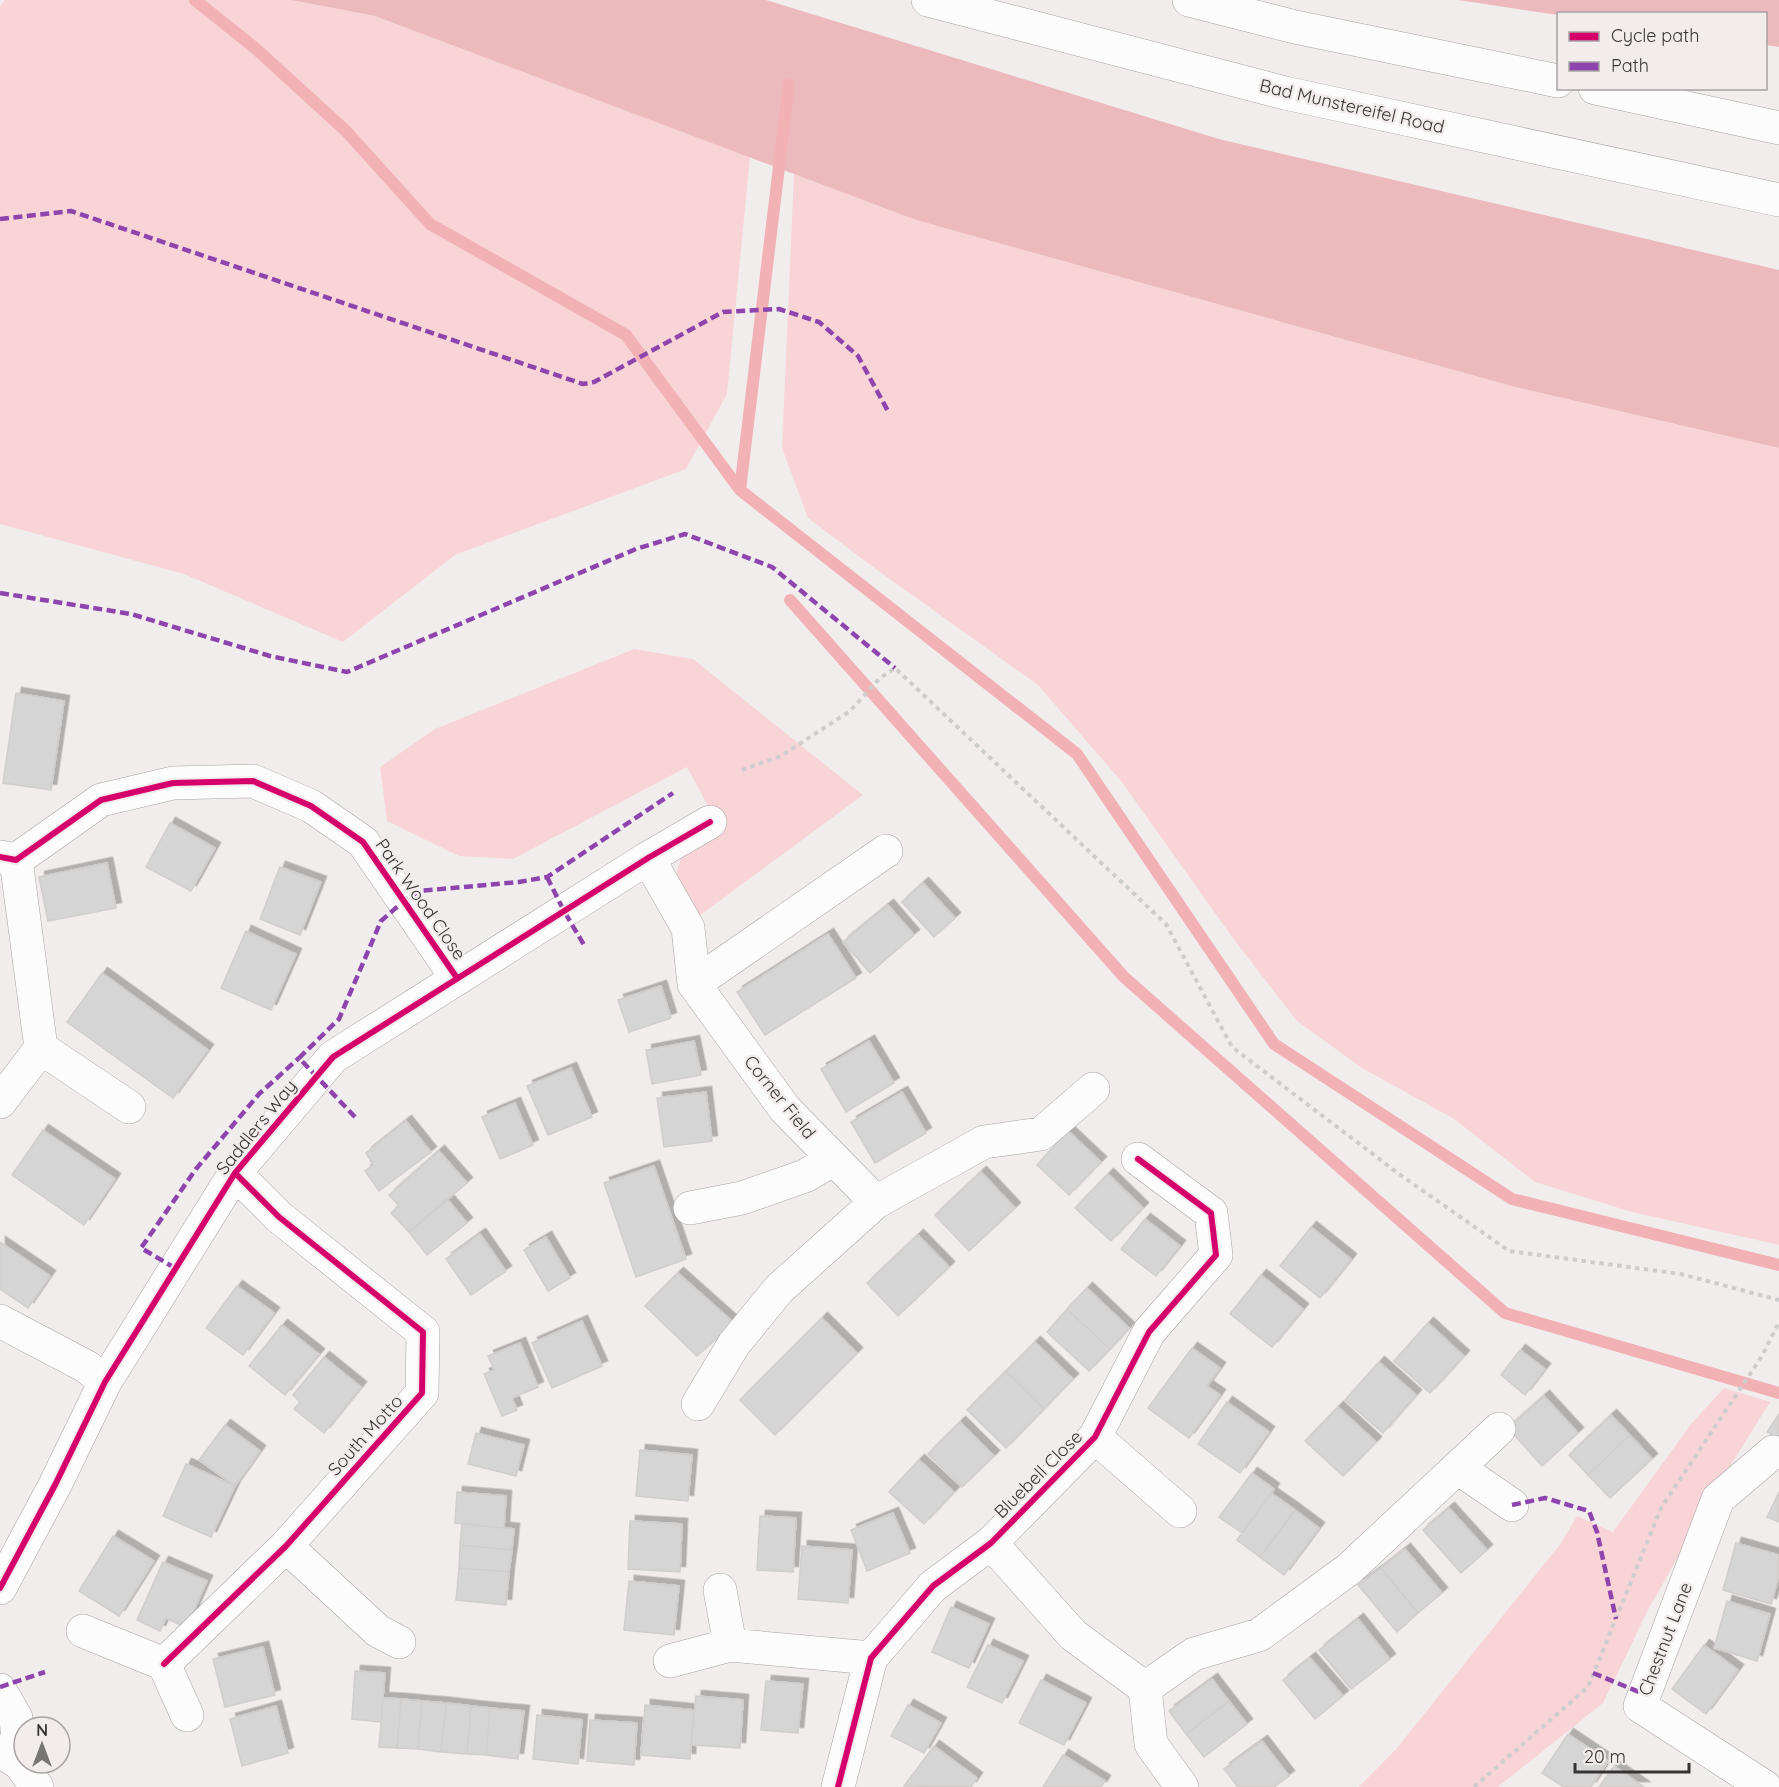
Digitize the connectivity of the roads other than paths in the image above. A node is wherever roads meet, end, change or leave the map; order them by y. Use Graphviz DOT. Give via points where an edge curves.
graph roads {
  1 [pos="928,0"];
  2 [pos="1189,0"];
  3 [pos="1557,81"];
  4 [pos="1604,90"];
  5 [pos="1707,112"];
  6 [pos="1779,117"];
  7 [pos="1779,128"];
  8 [pos="1779,200"];
  9 [pos="710,822"];
  10 [pos="886,851"];
  11 [pos="8,858"];
  12 [pos="648,858"];
  13 [pos="457,978"];
  14 [pos="694,984"];
  15 [pos="42,1048"];
  16 [pos="1093,1089"];
  17 [pos="0,1102"];
  18 [pos="129,1107"];
  19 [pos="834,1159"];
  20 [pos="1138,1159"];
  21 [pos="235,1173"];
  22 [pos="876,1202"];
  23 [pos="690,1208"];
  24 [pos="0,1321"];
  25 [pos="105,1382"];
  26 [pos="698,1404"];
  27 [pos="1499,1430"];
  28 [pos="1095,1437"];
  29 [pos="1773,1452"];
  30 [pos="1458,1468"];
  31 [pos="1512,1505"];
  32 [pos="1180,1511"];
  33 [pos="992,1543"];
  34 [pos="286,1546"];
  35 [pos="2,1584"];
  36 [pos="720,1590"];
  37 [pos="83,1631"];
  38 [pos="399,1642"];
  39 [pos="730,1646"];
  40 [pos="871,1658"];
  41 [pos="670,1661"];
  42 [pos="164,1664"];
  43 [pos="1145,1688"];
  44 [pos="0,1690"];
  45 [pos="13,1715"];
  46 [pos="187,1715"];
  47 [pos="1721,1776"];
  48 [pos="838,1787"];
  49 [pos="1182,1787"];
  50 [pos="1765,1787"];
  1 -- 8 [label="street, Bad Munstereifel Road" via="1285,93"];
  2 -- 3 [label="street" via="1294,27"];
  4 -- 5 [label="street"];
  5 -- 6 [label="street"];
  5 -- 7 [label="street"];
  9 -- 12 [label="street, Saddlers Way"];
  10 -- 14 [label="street"];
  11 -- 13 [label="street, Park Wood Close" via="101,800 173,783 253,781 311,806 363,842"];
  11 -- 15 [label="street, Park Wood Close"];
  12 -- 13 [label="street, Saddlers Way"];
  12 -- 14 [label="street, Corner Field" via="688,928"];
  13 -- 21 [label="street, Saddlers Way" via="333,1057"];
  14 -- 19 [label="street, Corner Field" via="785,1109"];
  15 -- 17 [label="street"];
  15 -- 18 [label="street"];
  16 -- 22 [label="street" via="1041,1134 984,1142"];
  19 -- 22 [label="street, Corner Field"];
  19 -- 23 [label="street" via="805,1176 742,1198"];
  20 -- 28 [label="street, Bluebell Close" via="1211,1214 1216,1255 1149,1332"];
  21 -- 25 [label="street, Saddlers Way"];
  21 -- 34 [label="street, South Motto" via="279,1217 423,1332 422,1393"];
  22 -- 26 [label="street" via="779,1289 734,1344"];
  24 -- 25 [label="street" via="87,1367"];
  25 -- 35 [label="street, Saddlers Way"];
  27 -- 30 [label="street"];
  28 -- 32 [label="street, Bluebell Close"];
  28 -- 33 [label="street, Bluebell Close"];
  29 -- 47 [label="street, Chestnut Lane" via="1718,1499 1640,1706"];
  30 -- 31 [label="street"];
  30 -- 43 [label="street" via="1349,1569 1259,1635 1194,1654"];
  33 -- 40 [label="street, Bluebell Close" via="933,1586"];
  33 -- 43 [label="street, Bluebell Close" via="1073,1635"];
  34 -- 38 [label="street" via="378,1631"];
  34 -- 42 [label="street, South Motto"];
  36 -- 39 [label="street"];
  37 -- 42 [label="street"];
  39 -- 40 [label="street"];
  39 -- 41 [label="street"];
  40 -- 48 [label="street, Bluebell Close"];
  42 -- 46 [label="street"];
  43 -- 49 [label="street" via="1151,1744"];
  44 -- 45 [label="street"];
  47 -- 50 [label="street, Chestnut Lane"];
}
